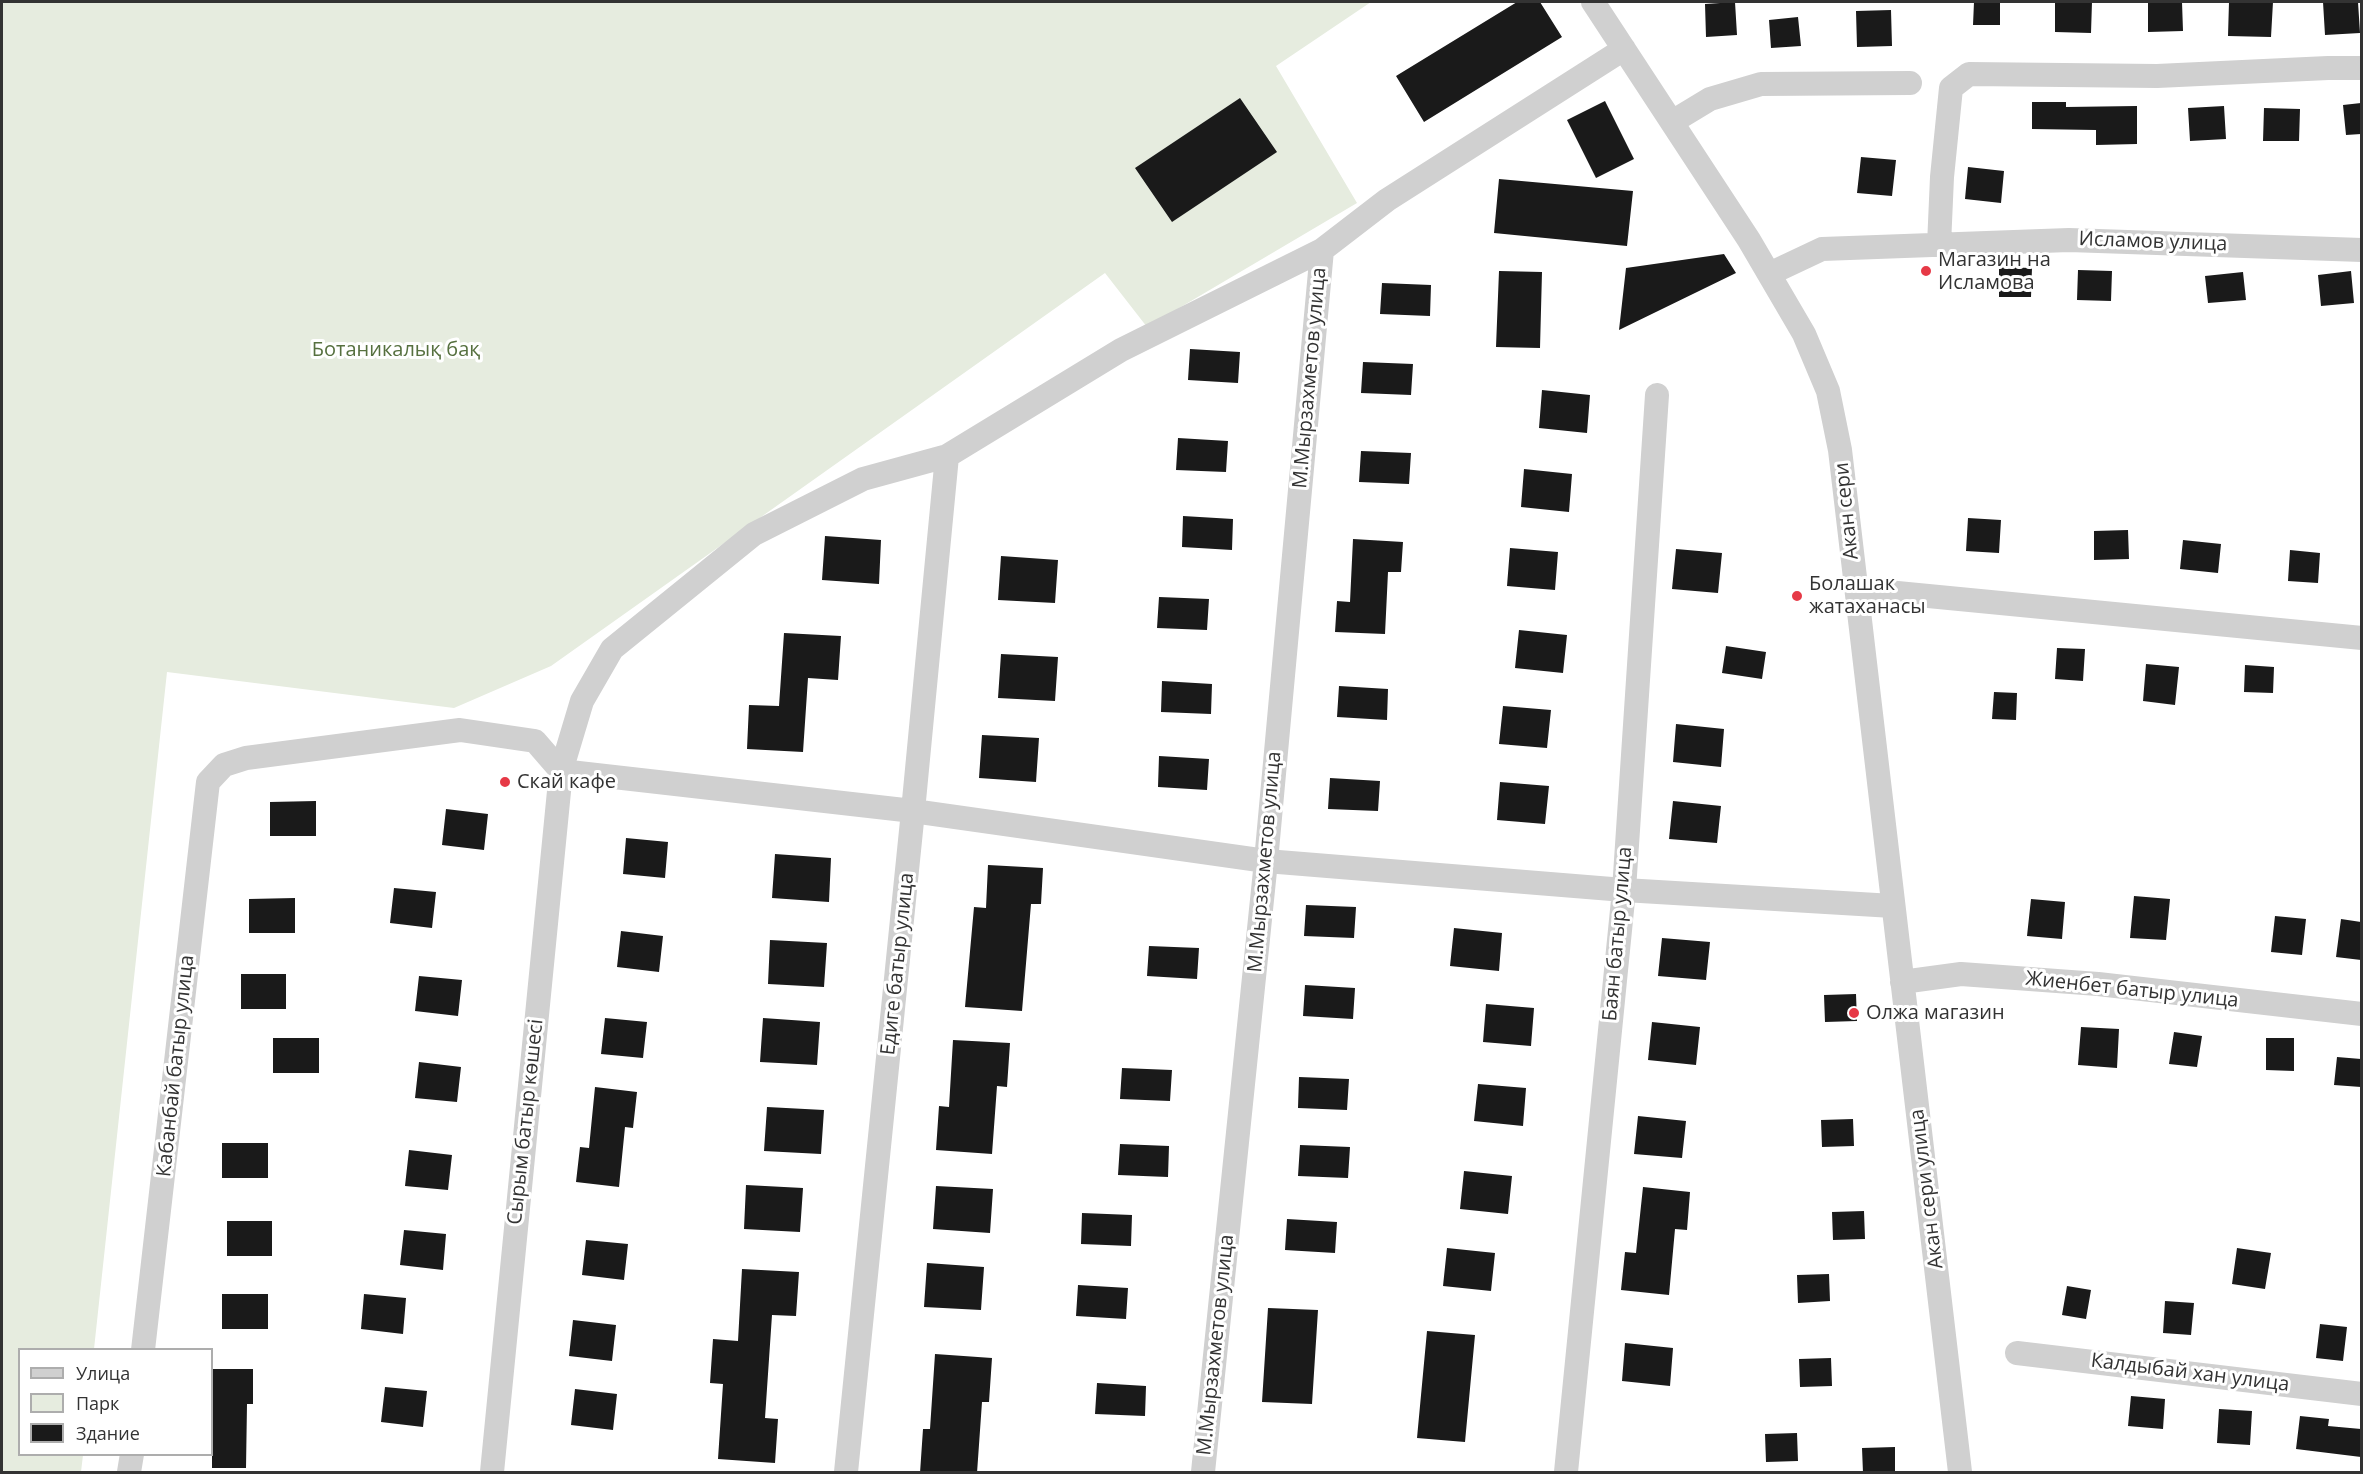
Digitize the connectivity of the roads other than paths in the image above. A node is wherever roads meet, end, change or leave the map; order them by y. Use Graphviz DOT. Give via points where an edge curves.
graph roads {
  1 [pos="1593,2"];
  2 [pos="1624,49"];
  3 [pos="2361,68"];
  4 [pos="1910,83"];
  5 [pos="1672,122"];
  6 [pos="1939,245"];
  7 [pos="1322,250"];
  8 [pos="2361,250"];
  9 [pos="1769,274"];
  10 [pos="1657,395"];
  11 [pos="947,456"];
  12 [pos="1856,589"];
  13 [pos="2361,638"];
  14 [pos="561,771"];
  15 [pos="913,811"];
  16 [pos="1266,861"];
  17 [pos="1624,890"];
  18 [pos="1893,906"];
  19 [pos="1902,982"];
  20 [pos="2361,1014"];
  21 [pos="143,1348"];
  22 [pos="2018,1353"];
  23 [pos="2361,1394"];
  24 [pos="132,1456"];
  25 [pos="129,1473"];
  26 [pos="492,1473"];
  27 [pos="846,1473"];
  28 [pos="1203,1473"];
  29 [pos="1566,1473"];
  30 [pos="1960,1473"];
  1 -- 2 [label="street, Акан сери"];
  2 -- 5 [label="street, Акан сери"];
  2 -- 7 [label="street, Сырым батыр көшесі" via="1387,200"];
  3 -- 6 [label="street" via="2157,76 1969,74 1951,88"];
  4 -- 5 [label="street" via="1761,84 1710,99"];
  5 -- 9 [label="street, Акан сери"];
  6 -- 8 [label="street, Исламов улица" via="2069,240"];
  6 -- 9 [label="street, Исламов улица" via="1822,249"];
  7 -- 11 [label="street, Сырым батыр көшесі" via="1121,350"];
  7 -- 16 [label="street, М.Мырзахметов улица"];
  9 -- 12 [label="street, Акан сери" via="1804,334 1828,391 1840,450"];
  10 -- 17 [label="street, Баян батыр улица"];
  11 -- 14 [label="street, Сырым батыр көшесі" via="863,479 754,534 612,649 582,701"];
  11 -- 15 [label="street, Едиге батыр улица"];
  12 -- 13 [label="street"];
  12 -- 18 [label="street, Акан сери"];
  14 -- 15 [label="street"];
  14 -- 21 [label="street, Кабанбай батыр улица" via="535,741 460,730 246,758 224,765 208,782"];
  14 -- 26 [label="street, Сырым батыр көшесі"];
  15 -- 16 [label="street"];
  15 -- 27 [label="street, Едиге батыр улица"];
  16 -- 17 [label="street"];
  16 -- 28 [label="street, М.Мырзахметов улица"];
  17 -- 18 [label="street"];
  17 -- 29 [label="street, Баян батыр улица"];
  18 -- 19 [label="street, Акан сери улица"];
  19 -- 20 [label="street, Жиенбет батыр улица" via="1960,974 2098,984"];
  19 -- 30 [label="street, Акан сери улица"];
  22 -- 23 [label="street, Калдыбай хан улица"];
  24 -- 25 [label="street"];
}
